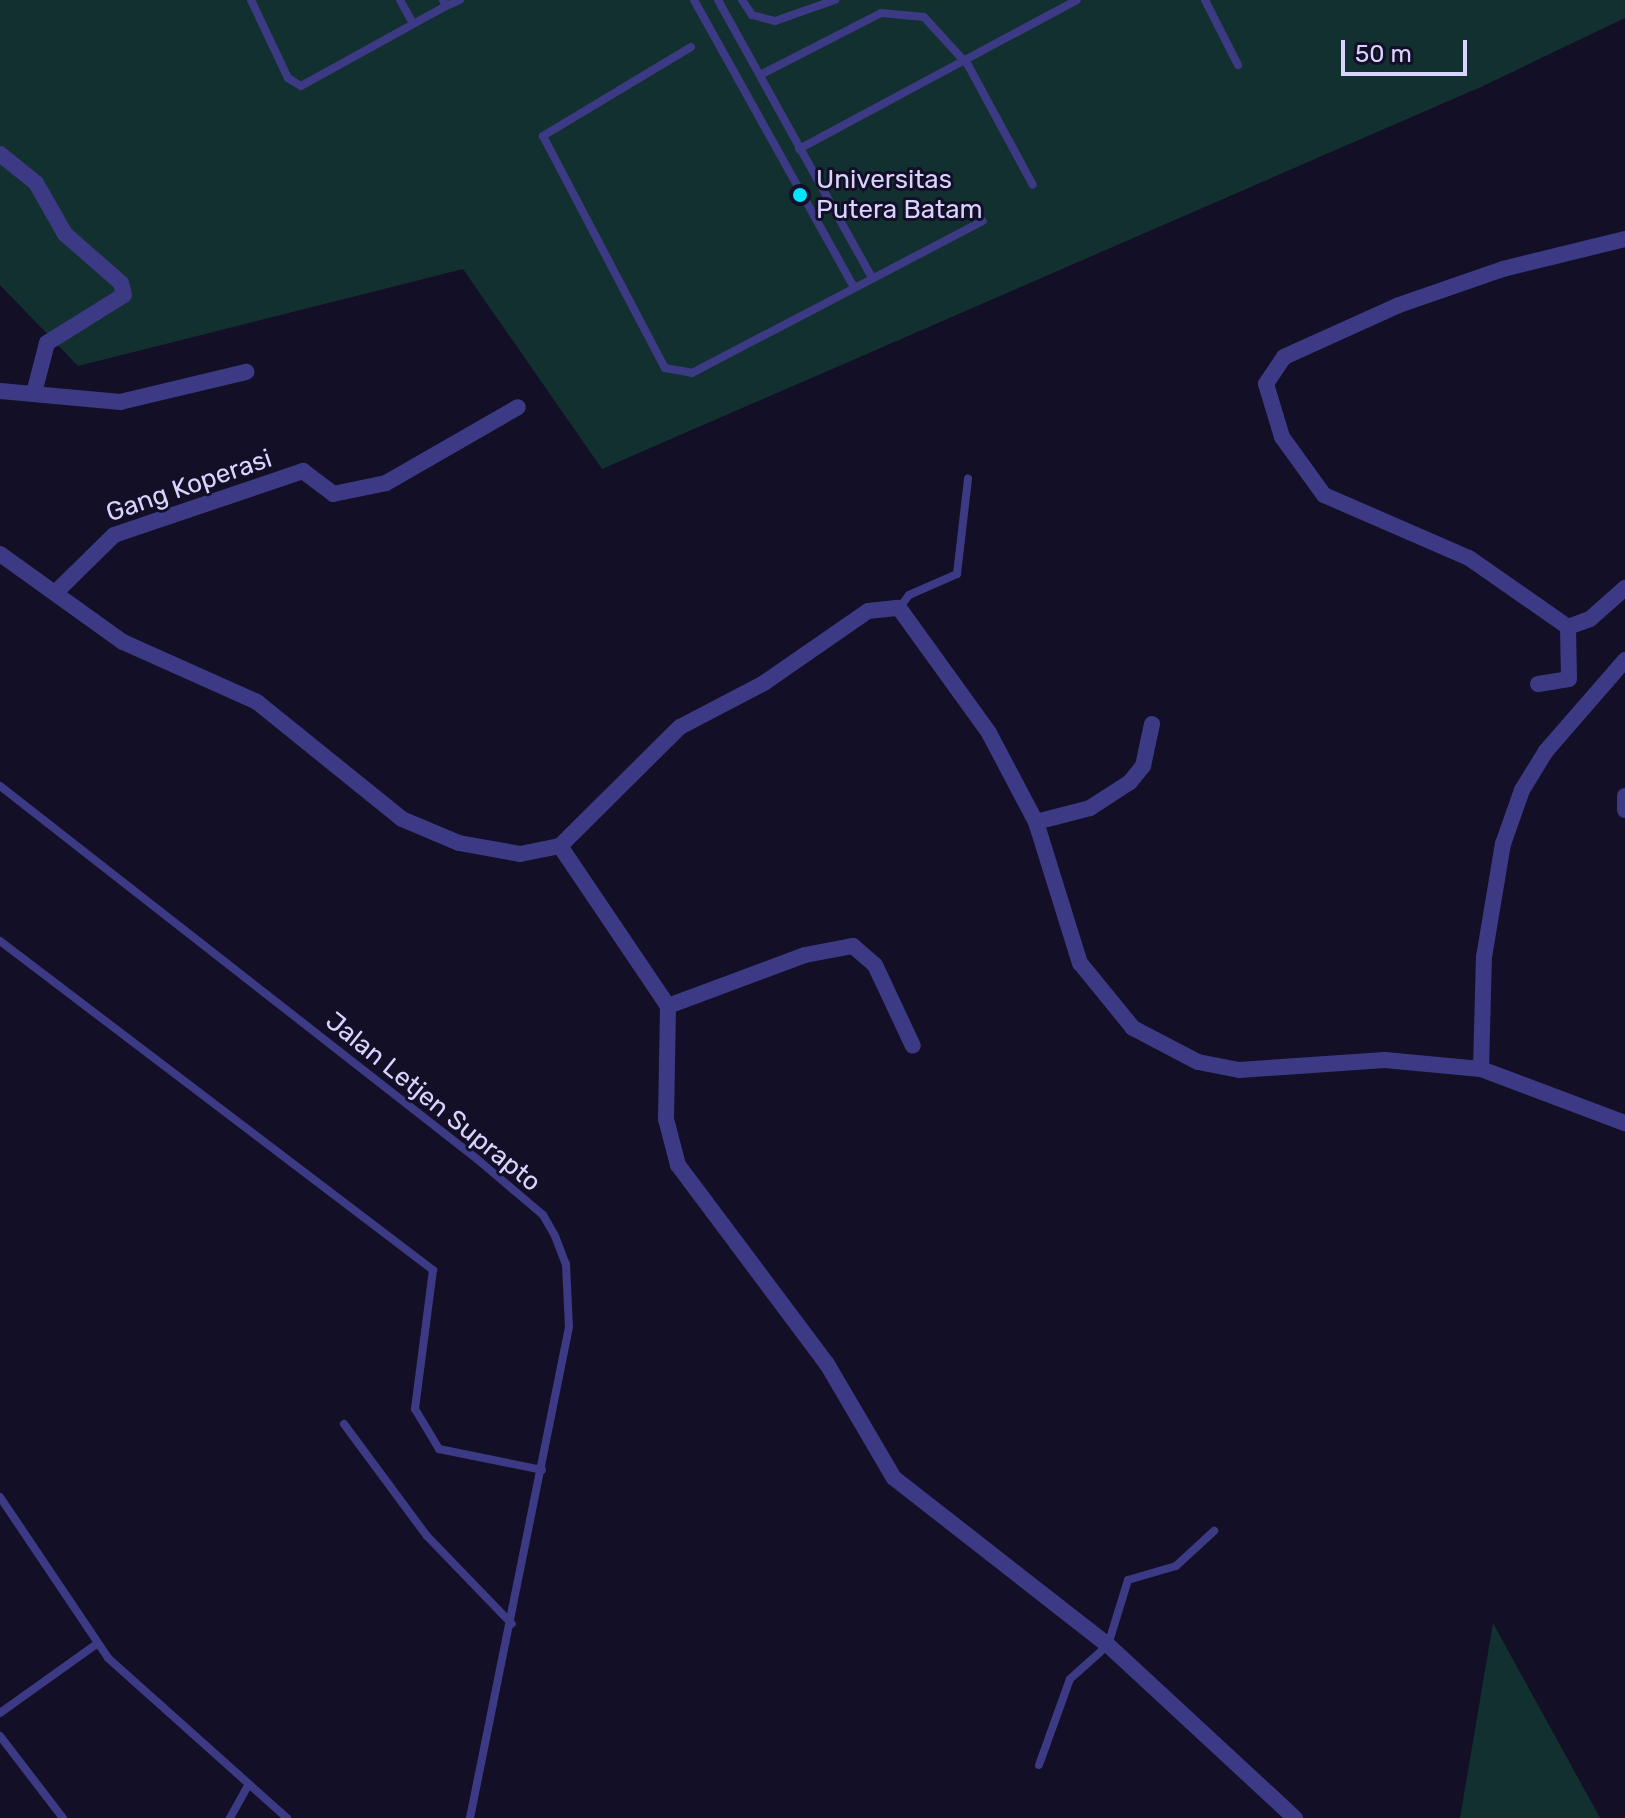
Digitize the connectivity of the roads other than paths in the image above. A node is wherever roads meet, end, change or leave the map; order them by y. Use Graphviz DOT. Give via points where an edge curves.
graph roads {
  1 [pos="251,0"];
  2 [pos="400,0"];
  3 [pos="460,0"];
  4 [pos="694,0"];
  5 [pos="718,0"];
  6 [pos="742,0"];
  7 [pos="835,0"];
  8 [pos="1077,0"];
  9 [pos="1205,0"];
  10 [pos="444,3"];
  11 [pos="726,17"];
  12 [pos="412,22"];
  13 [pos="708,27"];
  14 [pos="691,47"];
  15 [pos="968,65"];
  16 [pos="1238,65"];
  17 [pos="760,75"];
  18 [pos="799,149"];
  19 [pos="0,154"];
  20 [pos="1033,185"];
  21 [pos="983,221"];
  22 [pos="1625,239"];
  23 [pos="872,278"];
  24 [pos="854,287"];
  25 [pos="246,372"];
  26 [pos="35,389"];
  27 [pos="0,391"];
  28 [pos="518,407"];
  29 [pos="968,479"];
  30 [pos="0,554"];
  31 [pos="1625,588"];
  32 [pos="57,591"];
  33 [pos="899,608"];
  34 [pos="1568,627"];
  35 [pos="1625,660"];
  36 [pos="1538,684"];
  37 [pos="1152,724"];
  38 [pos="0,786"];
  39 [pos="1625,796"];
  40 [pos="1625,810"];
  41 [pos="1036,822"];
  42 [pos="560,846"];
  43 [pos="0,941"];
  44 [pos="668,1006"];
  45 [pos="913,1046"];
  46 [pos="1481,1069"];
  47 [pos="1625,1123"];
  48 [pos="344,1424"];
  49 [pos="542,1470"];
  50 [pos="0,1497"];
  51 [pos="1214,1531"];
  52 [pos="512,1624"];
  53 [pos="98,1643"];
  54 [pos="1108,1645"];
  55 [pos="0,1713"];
  56 [pos="0,1736"];
  57 [pos="1039,1765"];
  58 [pos="248,1786"];
  59 [pos="63,1818"];
  60 [pos="230,1818"];
  61 [pos="287,1818"];
  62 [pos="470,1818"];
  63 [pos="1295,1818"];
  1 -- 12 [label="lane" via="297,86 312,85"];
  2 -- 12 [label="lane"];
  3 -- 10 [label="lane"];
  4 -- 13 [label="lane"];
  5 -- 11 [label="lane"];
  6 -- 7 [label="lane" via="752,15 775,21"];
  8 -- 15 [label="lane"];
  9 -- 16 [label="lane"];
  10 -- 12 [label="lane"];
  11 -- 13 [label="lane"];
  11 -- 17 [label="lane"];
  13 -- 24 [label="lane"];
  14 -- 24 [label="lane" via="543,136 653,357 665,368 692,373"];
  15 -- 17 [label="lane" via="924,17 889,11"];
  15 -- 18 [label="lane"];
  15 -- 20 [label="lane"];
  17 -- 18 [label="lane"];
  18 -- 23 [label="lane"];
  19 -- 26 [label="street" via="36,183 65,234 121,283 124,295 47,343"];
  21 -- 23 [label="lane"];
  22 -- 34 [label="street" via="1503,269 1399,305 1284,357 1266,384 1282,437 1324,495 1469,558"];
  23 -- 24 [label="lane"];
  25 -- 26 [label="street" via="120,402"];
  26 -- 27 [label="street"];
  28 -- 32 [label="street, Gang Koperasi" via="386,483 333,494 303,471 114,535"];
  29 -- 33 [label="lane" via="957,574 922,588"];
  30 -- 32 [label="street"];
  31 -- 34 [label="street" via="1590,619"];
  32 -- 42 [label="street" via="123,642 257,702 363,791 427,833 520,854"];
  33 -- 41 [label="street" via="989,733"];
  33 -- 42 [label="street" via="868,611 764,683 680,727"];
  34 -- 36 [label="street" via="1569,679"];
  35 -- 46 [label="street" via="1546,751 1522,790 1503,844 1484,957"];
  37 -- 41 [label="street" via="1143,766 1130,782 1090,808"];
  38 -- 49 [label="lane, Jalan Letjen Suprapto" via="543,1215 570,1288"];
  39 -- 40 [label="street"];
  41 -- 46 [label="street" via="1095,990 1133,1028 1167,1049 1239,1070 1385,1060"];
  42 -- 44 [label="street"];
  43 -- 49 [label="lane" via="433,1270 415,1409 439,1449"];
  44 -- 45 [label="street" via="805,955 853,946 875,965"];
  44 -- 54 [label="street" via="665,1108 678,1165 827,1364 894,1478"];
  46 -- 47 [label="street"];
  48 -- 52 [label="lane" via="427,1536"];
  49 -- 52 [label="lane, Jalan Letjen Suprapto"];
  50 -- 53 [label="lane"];
  51 -- 54 [label="lane" via="1176,1566 1128,1580"];
  52 -- 62 [label="lane, Jalan Letjen Suprapto"];
  53 -- 55 [label="lane"];
  53 -- 58 [label="lane"];
  54 -- 57 [label="lane" via="1070,1679"];
  54 -- 63 [label="street"];
  56 -- 59 [label="lane"];
  58 -- 60 [label="lane"];
  58 -- 61 [label="lane"];
}
